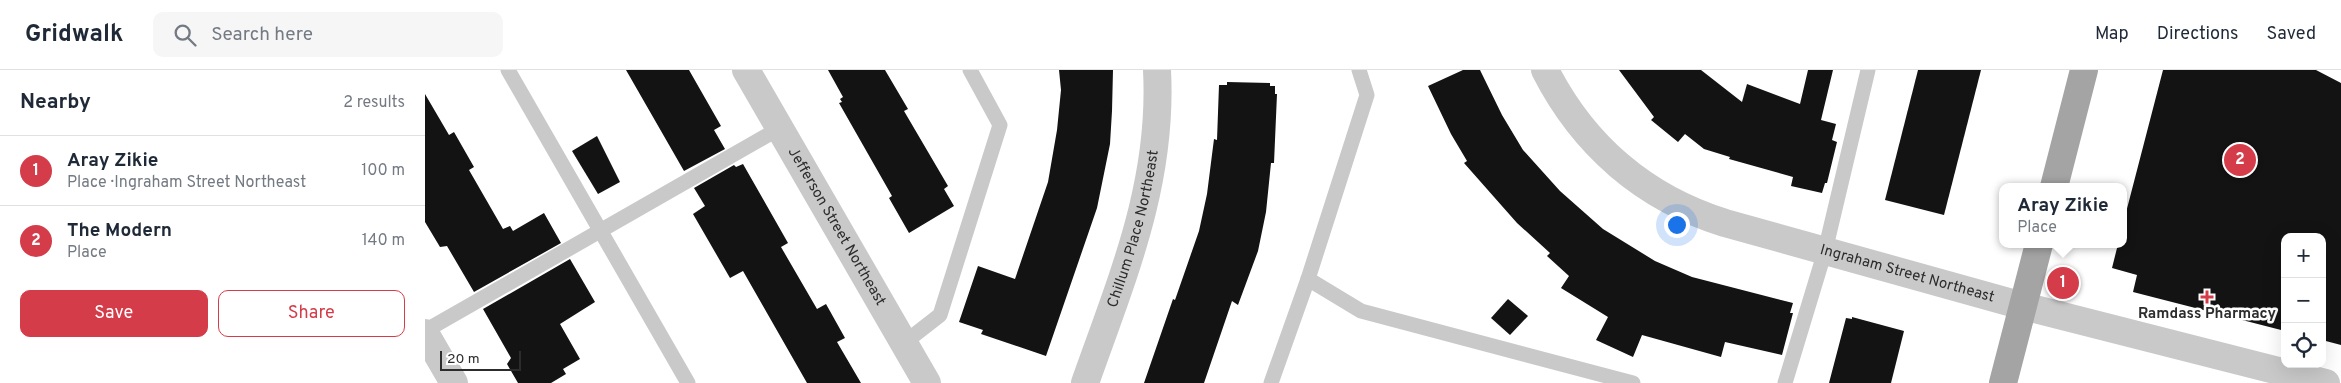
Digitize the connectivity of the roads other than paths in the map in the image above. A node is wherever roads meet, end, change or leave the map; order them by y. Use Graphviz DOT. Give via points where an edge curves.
graph roads {
  1 [pos="507,70"];
  2 [pos="746,70"];
  3 [pos="970,70"];
  4 [pos="1157,70"];
  5 [pos="1359,70"];
  6 [pos="1545,70"];
  7 [pos="1868,70"];
  8 [pos="2084,70"];
  9 [pos="780,128"];
  10 [pos="2055,183"];
  11 [pos="600,230"];
  12 [pos="2038,248"];
  13 [pos="1825,251"];
  14 [pos="1308,279"];
  15 [pos="2023,306"];
  16 [pos="425,332"];
  17 [pos="904,343"];
  18 [pos="454,383"];
  19 [pos="688,383"];
  20 [pos="927,383"];
  21 [pos="1085,383"];
  22 [pos="1271,383"];
  23 [pos="1633,383"];
  24 [pos="1785,383"];
  25 [pos="2003,383"];
  26 [pos="2327,383"];
  1 -- 11 [label="lane"];
  2 -- 9 [label="street, Jefferson Street Northeast"];
  3 -- 17 [label="lane" via="1000,125 940,315"];
  4 -- 21 [label="street, Chillum Place Northeast" via="1158,114 1149,188 1133,246"];
  5 -- 14 [label="lane" via="1367,95"];
  6 -- 13 [label="street, Ingraham Street Northeast" via="1563,102 1592,140 1644,186 1712,219"];
  7 -- 13 [label="lane"];
  8 -- 10 [label="main road"];
  9 -- 11 [label="lane"];
  9 -- 17 [label="street, Jefferson Street Northeast"];
  11 -- 16 [label="lane"];
  11 -- 19 [label="lane"];
  12 -- 15 [label="main road"];
  13 -- 15 [label="street, Ingraham Street Northeast"];
  13 -- 24 [label="lane"];
  14 -- 22 [label="lane"];
  14 -- 23 [label="lane" via="1361,311"];
  15 -- 25 [label="main road"];
  15 -- 26 [label="street, Ingraham Street Northeast"];
  16 -- 18 [label="street"];
  17 -- 20 [label="street, Jefferson Street Northeast"];
}
